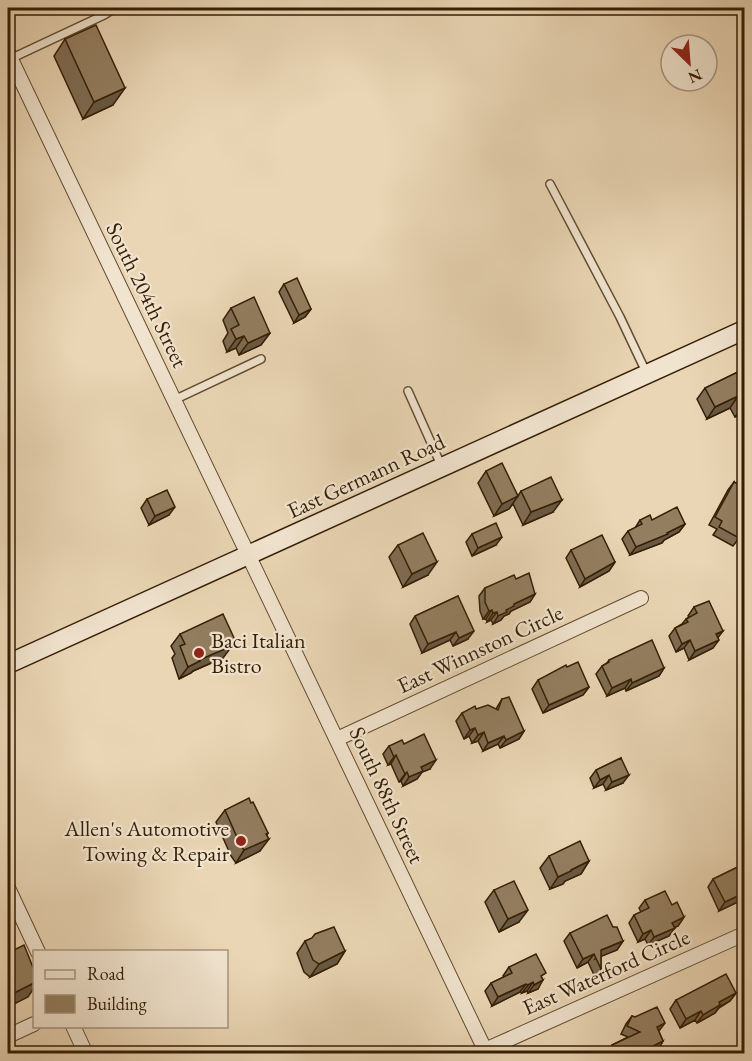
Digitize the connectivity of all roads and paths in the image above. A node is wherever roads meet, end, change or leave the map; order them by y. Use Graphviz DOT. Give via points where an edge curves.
graph roads {
  1 [pos="115,8"];
  2 [pos="9,56"];
  3 [pos="550,184"];
  4 [pos="744,330"];
  5 [pos="261,359"];
  6 [pos="647,374"];
  7 [pos="408,391"];
  8 [pos="174,400"];
  9 [pos="442,467"];
  10 [pos="249,556"];
  11 [pos="641,598"];
  12 [pos="8,664"];
  13 [pos="337,739"];
  14 [pos="8,888"];
  15 [pos="744,933"];
  16 [pos="38,950"];
  17 [pos="33,1024"];
  18 [pos="74,1028"];
  19 [pos="8,1036"];
  20 [pos="486,1052"];
  21 [pos="86,1053"];
  1 -- 2 [label="lane"];
  2 -- 8 [label="street, South 204th Street"];
  3 -- 6 [label="lane"];
  4 -- 6 [label="street, East Germann Road"];
  5 -- 8 [label="lane"];
  6 -- 9 [label="street, East Germann Road"];
  7 -- 9 [label="lane"];
  8 -- 10 [label="street, South 204th Street"];
  9 -- 10 [label="street, East Germann Road"];
  10 -- 12 [label="street, East Germann Road"];
  10 -- 13 [label="street, South 88th Street"];
  11 -- 13 [label="street, East Winnston Circle"];
  13 -- 20 [label="street, South 88th Street"];
  14 -- 16 [label="street"];
  15 -- 20 [label="street, East Waterford Circle"];
  17 -- 19 [label="street"];
  18 -- 21 [label="street"];
}
